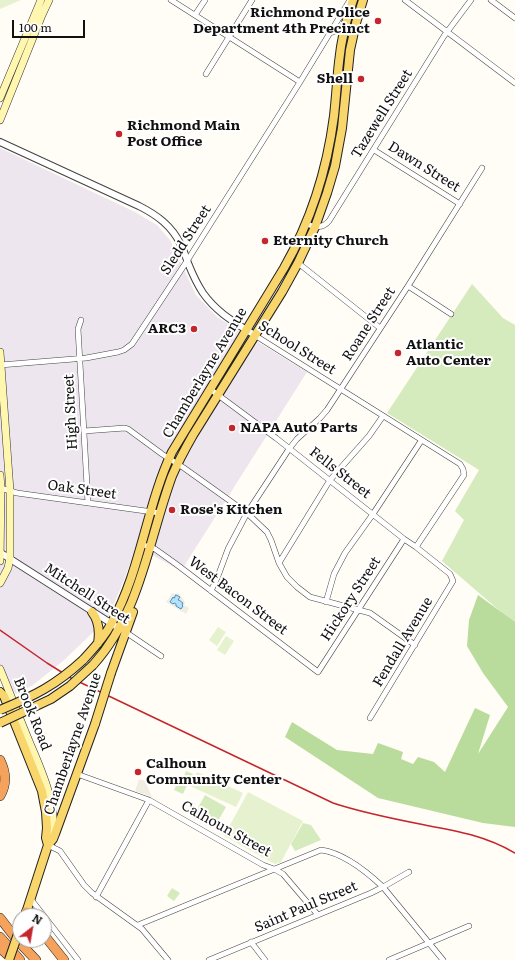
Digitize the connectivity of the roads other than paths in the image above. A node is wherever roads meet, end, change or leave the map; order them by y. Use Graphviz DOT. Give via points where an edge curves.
graph roads {
  1 [pos="41,0"];
  2 [pos="49,0"];
  3 [pos="171,0"];
  4 [pos="205,0"];
  5 [pos="252,0"];
  6 [pos="352,0"];
  7 [pos="363,0"];
  8 [pos="405,0"];
  9 [pos="471,0"];
  10 [pos="491,0"];
  11 [pos="195,15"];
  12 [pos="515,18"];
  13 [pos="344,32"];
  14 [pos="447,32"];
  15 [pos="330,33"];
  16 [pos="353,34"];
  17 [pos="229,36"];
  18 [pos="206,74"];
  19 [pos="300,82"];
  20 [pos="515,83"];
  21 [pos="0,98"];
  22 [pos="0,120"];
  23 [pos="0,142"];
  24 [pos="374,150"];
  25 [pos="482,168"];
  26 [pos="460,204"];
  27 [pos="306,224"];
  28 [pos="315,227"];
  29 [pos="187,261"];
  30 [pos="298,263"];
  31 [pos="408,286"];
  32 [pos="451,314"];
  33 [pos="81,320"];
  34 [pos="380,328"];
  35 [pos="246,330"];
  36 [pos="256,336"];
  37 [pos="0,352"];
  38 [pos="80,359"];
  39 [pos="0,365"];
  40 [pos="210,389"];
  41 [pos="340,390"];
  42 [pos="218,394"];
  43 [pos="383,416"];
  44 [pos="84,431"];
  45 [pos="421,441"];
  46 [pos="289,449"];
  47 [pos="169,458"];
  48 [pos="178,463"];
  49 [pos="0,475"];
  50 [pos="330,480"];
  51 [pos="0,488"];
  52 [pos="10,491"];
  53 [pos="88,503"];
  54 [pos="151,512"];
  55 [pos="160,513"];
  56 [pos="247,513"];
  57 [pos="373,514"];
  58 [pos="404,539"];
  59 [pos="141,544"];
  60 [pos="150,547"];
  61 [pos="416,547"];
  62 [pos="1,553"];
  63 [pos="10,558"];
  64 [pos="0,561"];
  65 [pos="279,564"];
  66 [pos="452,578"];
  67 [pos="0,583"];
  68 [pos="211,591"];
  69 [pos="326,602"];
  70 [pos="358,609"];
  71 [pos="92,612"];
  72 [pos="112,624"];
  73 [pos="123,631"];
  74 [pos="98,644"];
  75 [pos="415,645"];
  76 [pos="161,656"];
  77 [pos="0,669"];
  78 [pos="318,672"];
  79 [pos="0,687"];
  80 [pos="2,694"];
  81 [pos="0,710"];
  82 [pos="370,718"];
  83 [pos="0,723"];
  84 [pos="0,760"];
  85 [pos="76,774"];
  86 [pos="0,796"];
  87 [pos="149,800"];
  88 [pos="50,842"];
  89 [pos="274,869"];
  90 [pos="409,872"];
  91 [pos="383,887"];
  92 [pos="96,896"];
  93 [pos="30,898"];
  94 [pos="28,908"];
  95 [pos="38,908"];
  96 [pos="318,915"];
  97 [pos="0,918"];
  98 [pos="138,925"];
  99 [pos="52,926"];
  100 [pos="469,926"];
  101 [pos="0,937"];
  102 [pos="251,942"];
  103 [pos="429,943"];
  104 [pos="52,945"];
  105 [pos="0,948"];
  106 [pos="13,948"];
  107 [pos="9,960"];
  108 [pos="13,960"];
  109 [pos="20,960"];
  110 [pos="36,960"];
  111 [pos="64,960"];
  112 [pos="78,960"];
  113 [pos="168,960"];
  114 [pos="209,960"];
  115 [pos="265,960"];
  116 [pos="389,960"];
  117 [pos="443,960"];
  1 -- 21 [label="main road"];
  2 -- 22 [label="main road"];
  3 -- 11 [label="street"];
  4 -- 11 [label="street"];
  5 -- 17 [label="street"];
  6 -- 13 [label="main road, Chamberlayne Avenue"];
  6 -- 15 [label="street, Sledd Street"];
  7 -- 16 [label="main road, Chamberlayne Avenue"];
  8 -- 14 [label="street"];
  9 -- 14 [label="street, Tazewell Street"];
  10 -- 12 [label="street"];
  11 -- 17 [label="street"];
  13 -- 15 [label="street"];
  13 -- 16 [label="street"];
  13 -- 27 [label="main road, Chamberlayne Avenue" via="330,144 322,178"];
  14 -- 20 [label="street"];
  14 -- 24 [label="street, Tazewell Street"];
  15 -- 19 [label="street, Sledd Street"];
  16 -- 28 [label="main road, Chamberlayne Avenue" via="339,145 328,191"];
  17 -- 18 [label="street"];
  17 -- 19 [label="street"];
  19 -- 29 [label="street, Sledd Street"];
  23 -- 29 [label="street, School Street" via="156,216 173,232"];
  24 -- 26 [label="street, Dawn Street"];
  24 -- 28 [label="street, Tazewell Street" via="328,223"];
  25 -- 26 [label="street, Roane Street"];
  26 -- 31 [label="street, Roane Street"];
  27 -- 28 [label="street"];
  27 -- 35 [label="main road, Chamberlayne Avenue" via="288,261"];
  28 -- 30 [label="main road, Chamberlayne Avenue"];
  29 -- 35 [label="street, School Street" via="208,299 222,314"];
  29 -- 38 [label="street, Sledd Street" via="129,347 118,352"];
  30 -- 34 [label="street"];
  30 -- 36 [label="main road, Chamberlayne Avenue"];
  31 -- 32 [label="street"];
  31 -- 34 [label="street, Roane Street"];
  33 -- 38 [label="street, High Street" via="78,329"];
  34 -- 41 [label="street, Roane Street"];
  35 -- 36 [label="street, School Street"];
  35 -- 40 [label="main road, Chamberlayne Avenue"];
  36 -- 41 [label="street, School Street"];
  36 -- 42 [label="main road, Chamberlayne Avenue"];
  37 -- 39 [label="main road"];
  38 -- 39 [label="street, Sledd Street"];
  38 -- 44 [label="street, High Street"];
  39 -- 52 [label="main road"];
  40 -- 42 [label="street, Fells Street"];
  40 -- 47 [label="main road, Chamberlayne Avenue"];
  41 -- 43 [label="street, School Street"];
  41 -- 46 [label="street, Roane Street" via="327,410"];
  42 -- 46 [label="street, Fells Street"];
  42 -- 48 [label="main road, Chamberlayne Avenue"];
  43 -- 45 [label="street, School Street"];
  43 -- 50 [label="street" via="361,446"];
  44 -- 47 [label="street" via="127,428"];
  44 -- 53 [label="street, High Street"];
  45 -- 57 [label="street"];
  45 -- 61 [label="street, School Street" via="460,464 464,475"];
  46 -- 50 [label="street, Fells Street"];
  46 -- 56 [label="street, Roane Street"];
  47 -- 48 [label="street"];
  47 -- 54 [label="main road, Chamberlayne Avenue"];
  48 -- 55 [label="main road, Chamberlayne Avenue"];
  48 -- 56 [label="street"];
  49 -- 51 [label="main road"];
  50 -- 57 [label="street, Fells Street"];
  50 -- 65 [label="street"];
  51 -- 52 [label="street, Oak Street"];
  51 -- 62 [label="main road"];
  52 -- 53 [label="street, Oak Street"];
  52 -- 63 [label="main road"];
  53 -- 54 [label="street, Oak Street"];
  54 -- 55 [label="street, Oak Street"];
  54 -- 59 [label="main road, Chamberlayne Avenue"];
  55 -- 60 [label="main road, Chamberlayne Avenue"];
  56 -- 65 [label="street" via="267,532"];
  56 -- 68 [label="street, Roane Street" via="228,549"];
  57 -- 58 [label="street, Fells Street"];
  57 -- 69 [label="street" via="345,553 334,574"];
  58 -- 61 [label="street, Fells Street"];
  58 -- 70 [label="street, Hickory Street"];
  59 -- 60 [label="street, West Bacon Street"];
  59 -- 72 [label="main road, Chamberlayne Avenue" via="121,606"];
  60 -- 68 [label="street, West Bacon Street"];
  60 -- 73 [label="main road, Chamberlayne Avenue" via="140,578 138,596"];
  61 -- 66 [label="street, Fells Street"];
  62 -- 63 [label="street, Mitchell Street"];
  62 -- 64 [label="main road"];
  63 -- 67 [label="main road"];
  63 -- 71 [label="street, Mitchell Street"];
  65 -- 69 [label="street" via="297,587 310,597"];
  66 -- 75 [label="street, Fendall Avenue" via="453,581"];
  68 -- 78 [label="street, West Bacon Street"];
  69 -- 70 [label="street"];
  70 -- 75 [label="street" via="370,613"];
  70 -- 78 [label="street, Hickory Street"];
  71 -- 72 [label="street, Mitchell Street"];
  71 -- 74 [label="main road" via="99,626"];
  72 -- 73 [label="street, Mitchell Street"];
  72 -- 74 [label="main road, Chamberlayne Avenue"];
  73 -- 76 [label="street, Mitchell Street"];
  73 -- 83 [label="main road, Chamberlayne Avenue, bridge" via="70,686 51,699"];
  73 -- 85 [label="main road, Chamberlayne Avenue, bridge" via="95,724"];
  74 -- 81 [label="main road, Chamberlayne Avenue, bridge" via="61,679"];
  75 -- 82 [label="street, Fendall Avenue"];
  77 -- 88 [label="main road, Brook Road" via="51,798 53,813"];
  79 -- 80 [label="main road, Brook Road"];
  80 -- 88 [label="main road, Brook Road" via="42,791 46,812 46,838"];
  84 -- 86 [label="highway" via="5,779"];
  85 -- 87 [label="street, Calhoun Street"];
  85 -- 88 [label="main road, Chamberlayne Avenue"];
  87 -- 89 [label="street, Calhoun Street" via="263,866"];
  87 -- 92 [label="street"];
  88 -- 92 [label="street"];
  88 -- 93 [label="main road, Chamberlayne Avenue"];
  89 -- 91 [label="street" via="321,850 357,865"];
  89 -- 96 [label="street, Calhoun Street" via="283,874"];
  89 -- 98 [label="street"];
  90 -- 91 [label="street, Saint Paul Street"];
  91 -- 96 [label="street, Saint Paul Street"];
  91 -- 103 [label="street"];
  92 -- 98 [label="street"];
  93 -- 94 [label="main road, Chamberlayne Avenue"];
  93 -- 95 [label="street"];
  96 -- 102 [label="street, Saint Paul Street"];
  97 -- 110 [label="highway"];
  98 -- 113 [label="street"];
  99 -- 112 [label="street"];
  100 -- 103 [label="street"];
  101 -- 109 [label="highway"];
  102 -- 114 [label="street, Saint Paul Street"];
  102 -- 115 [label="street"];
  103 -- 116 [label="street"];
  103 -- 117 [label="street"];
  104 -- 111 [label="highway"];
  105 -- 108 [label="highway"];
  106 -- 107 [label="main road, bridge"];
}
